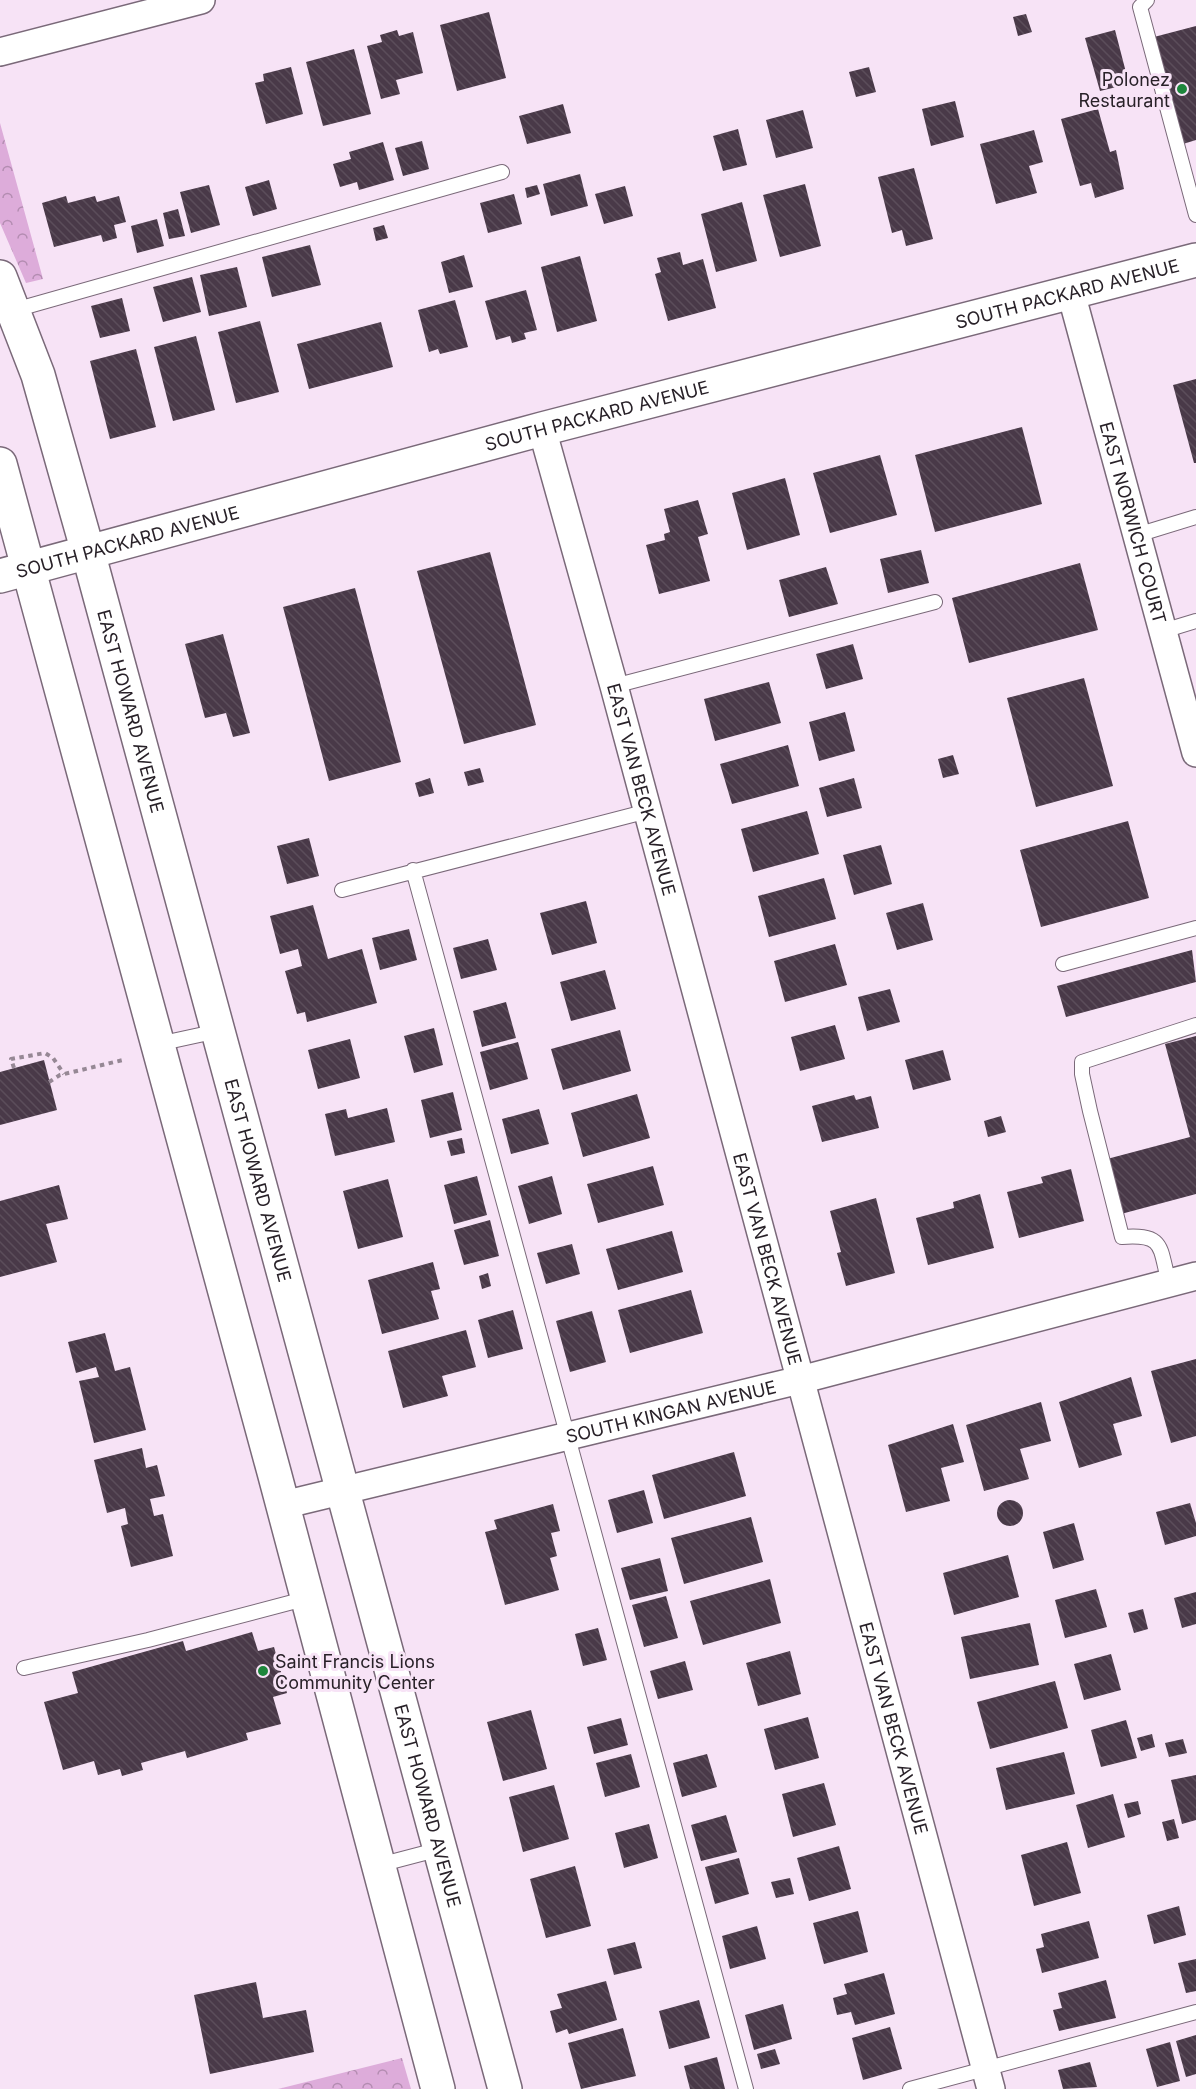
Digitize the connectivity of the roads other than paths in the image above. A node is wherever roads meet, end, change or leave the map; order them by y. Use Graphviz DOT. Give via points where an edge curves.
graph roads {
  1 [pos="201,0"];
  2 [pos="1147,0"];
  3 [pos="0,52"];
  4 [pos="502,172"];
  5 [pos="1190,173"];
  6 [pos="1196,215"];
  7 [pos="1196,260"];
  8 [pos="0,277"];
  9 [pos="1071,293"];
  10 [pos="7,312"];
  11 [pos="542,429"];
  12 [pos="0,464"];
  13 [pos="1196,518"];
  14 [pos="1137,535"];
  15 [pos="88,552"];
  16 [pos="15,572"];
  17 [pos="934,602"];
  18 [pos="1196,621"];
  19 [pos="1163,631"];
  20 [pos="614,686"];
  21 [pos="1196,753"];
  22 [pos="648,811"];
  23 [pos="413,870"];
  24 [pos="342,890"];
  25 [pos="1196,928"];
  26 [pos="1063,964"];
  27 [pos="1196,1025"];
  28 [pos="218,1031"];
  29 [pos="158,1044"];
  30 [pos="1196,1276"];
  31 [pos="1169,1283"];
  32 [pos="800,1380"];
  33 [pos="567,1436"];
  34 [pos="343,1490"];
  35 [pos="283,1505"];
  36 [pos="308,1598"];
  37 [pos="24,1668"];
  38 [pos="440,1849"];
  39 [pos="379,1865"];
  40 [pos="1196,2012"];
  41 [pos="988,2078"];
  42 [pos="438,2089"];
  43 [pos="505,2089"];
  44 [pos="746,2089"];
  45 [pos="910,2089"];
  1 -- 3 [label="street"];
  2 -- 5 [label="lane" via="1140,7"];
  4 -- 10 [label="lane"];
  5 -- 6 [label="lane"];
  7 -- 9 [label="main road, SOUTH PACKARD AVENUE"];
  8 -- 10 [label="main road, EAST HOWARD AVENUE"];
  9 -- 11 [label="main road, SOUTH PACKARD AVENUE"];
  9 -- 14 [label="street, EAST NORWICH COURT"];
  10 -- 15 [label="main road, EAST HOWARD AVENUE" via="38,375"];
  11 -- 15 [label="main road, SOUTH PACKARD AVENUE"];
  11 -- 20 [label="street, EAST VAN BECK AVENUE"];
  12 -- 16 [label="main road"];
  13 -- 14 [label="lane"];
  14 -- 19 [label="street, EAST NORWICH COURT"];
  15 -- 16 [label="main road, SOUTH PACKARD AVENUE"];
  15 -- 28 [label="main road, EAST HOWARD AVENUE"];
  16 -- 29 [label="main road"];
  17 -- 20 [label="lane"];
  18 -- 19 [label="lane"];
  19 -- 21 [label="street, EAST NORWICH COURT"];
  20 -- 22 [label="street, EAST VAN BECK AVENUE"];
  22 -- 23 [label="lane"];
  22 -- 32 [label="street, EAST VAN BECK AVENUE"];
  23 -- 24 [label="lane"];
  23 -- 33 [label="lane"];
  25 -- 26 [label="lane"];
  27 -- 31 [label="lane" via="1082,1062 1090,1111 1122,1237 1146,1235 1158,1244"];
  28 -- 29 [label="lane"];
  28 -- 34 [label="main road, EAST HOWARD AVENUE"];
  29 -- 35 [label="main road"];
  30 -- 31 [label="street, SOUTH KINGAN AVENUE"];
  31 -- 32 [label="street, SOUTH KINGAN AVENUE"];
  32 -- 33 [label="street, SOUTH KINGAN AVENUE"];
  32 -- 41 [label="street, EAST VAN BECK AVENUE"];
  33 -- 34 [label="street, SOUTH KINGAN AVENUE"];
  33 -- 44 [label="lane"];
  34 -- 35 [label="street, SOUTH KINGAN AVENUE"];
  34 -- 38 [label="main road, EAST HOWARD AVENUE"];
  35 -- 36 [label="main road"];
  36 -- 37 [label="lane"];
  36 -- 39 [label="main road"];
  38 -- 39 [label="lane"];
  38 -- 43 [label="main road, EAST HOWARD AVENUE"];
  39 -- 42 [label="main road"];
  40 -- 41 [label="lane"];
  41 -- 45 [label="lane"];
}
